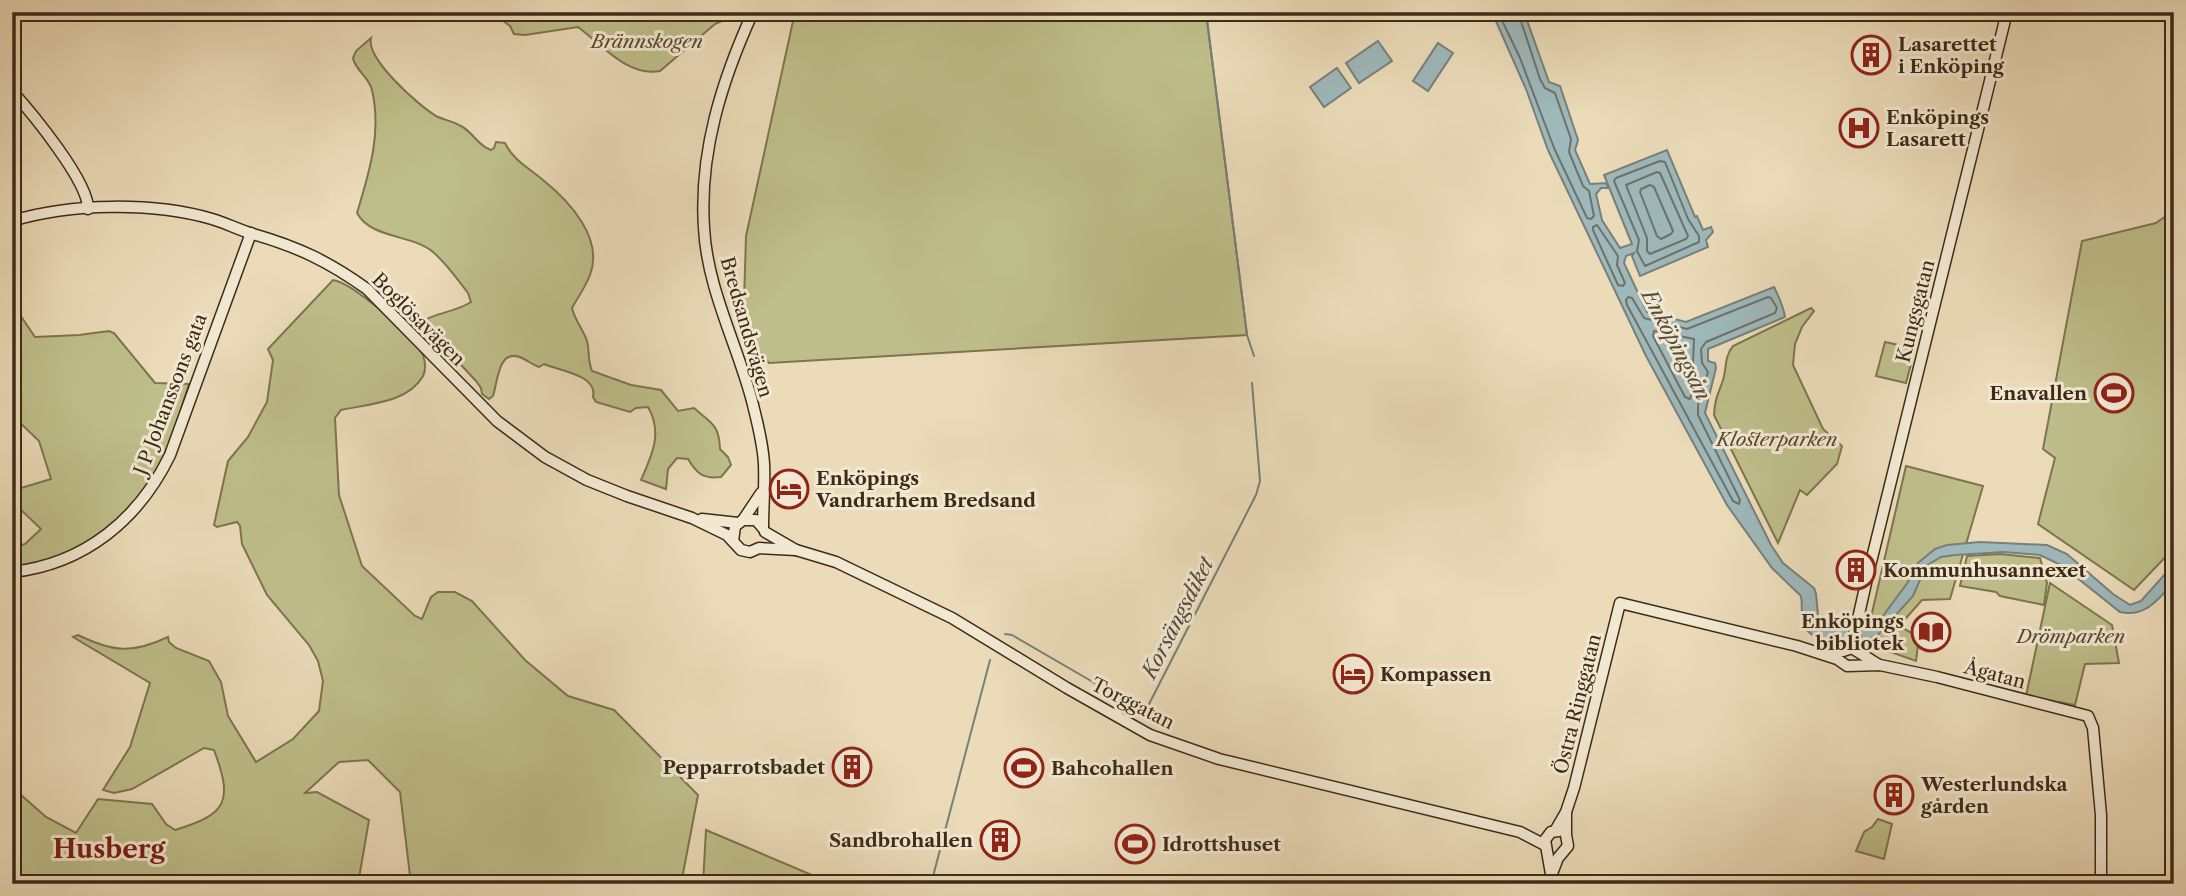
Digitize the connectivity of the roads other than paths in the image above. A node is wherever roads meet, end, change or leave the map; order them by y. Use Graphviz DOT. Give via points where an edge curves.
graph roads {
  1 [pos="753,12"];
  2 [pos="2007,12"];
  3 [pos="12,91"];
  4 [pos="88,209"];
  5 [pos="12,221"];
  6 [pos="251,233"];
  7 [pos="762,490"];
  8 [pos="692,518"];
  9 [pos="741,522"];
  10 [pos="764,530"];
  11 [pos="733,541"];
  12 [pos="759,548"];
  13 [pos="796,550"];
  14 [pos="12,572"];
  15 [pos="1620,603"];
  16 [pos="1851,649"];
  17 [pos="1520,832"];
  18 [pos="1557,833"];
  19 [pos="1546,847"];
  20 [pos="1560,853"];
  21 [pos="1549,879"];
  22 [pos="2174,880"];
  23 [pos="2101,882"];
  24 [pos="2165,884"];
  1 -- 7 [label="street, Bredsandsvägen" via="718,103 706,164 704,229 713,280 758,427 764,464"];
  2 -- 16 [label="street, Kungsgatan"];
  3 -- 4 [label="street" via="85,192"];
  4 -- 5 [label="street, Boglösavägen"];
  4 -- 6 [label="street, Boglösavägen" via="160,210 211,219"];
  6 -- 8 [label="street, Boglösavägen" via="287,243 367,289 497,421 545,457 607,488"];
  6 -- 14 [label="street, J P Johanssons gata" via="170,455 152,489 123,522 91,545 62,560"];
  7 -- 9 [label="street"];
  7 -- 10 [label="street, Bredsandsvägen"];
  8 -- 9 [label="street, Boglösavägen"];
  8 -- 11 [label="street, Boglösavägen"];
  9 -- 10 [label="street, Torggatan" via="756,520"];
  9 -- 11 [label="street" via="733,531"];
  10 -- 12 [label="street"];
  10 -- 13 [label="street, Torggatan"];
  11 -- 12 [label="street, Torggatan" via="746,552"];
  12 -- 13 [label="street, Torggatan"];
  13 -- 17 [label="street, Torggatan" via="836,562 952,618 1150,735 1219,758"];
  15 -- 16 [label="street, Ågatan" via="1819,652"];
  15 -- 18 [label="street, Östra Ringgatan" via="1574,788"];
  16 -- 23 [label="street, Ågatan" via="1880,665 2088,716 2093,727 2101,815"];
  17 -- 18 [label="street, Torggatan"];
  17 -- 19 [label="street, Torggatan"];
  18 -- 19 [label="street" via="1546,838"];
  18 -- 20 [label="street" via="1568,846"];
  19 -- 20 [label="street"];
  19 -- 21 [label="street"];
  20 -- 21 [label="street"];
  22 -- 24 [label="street"];
}
